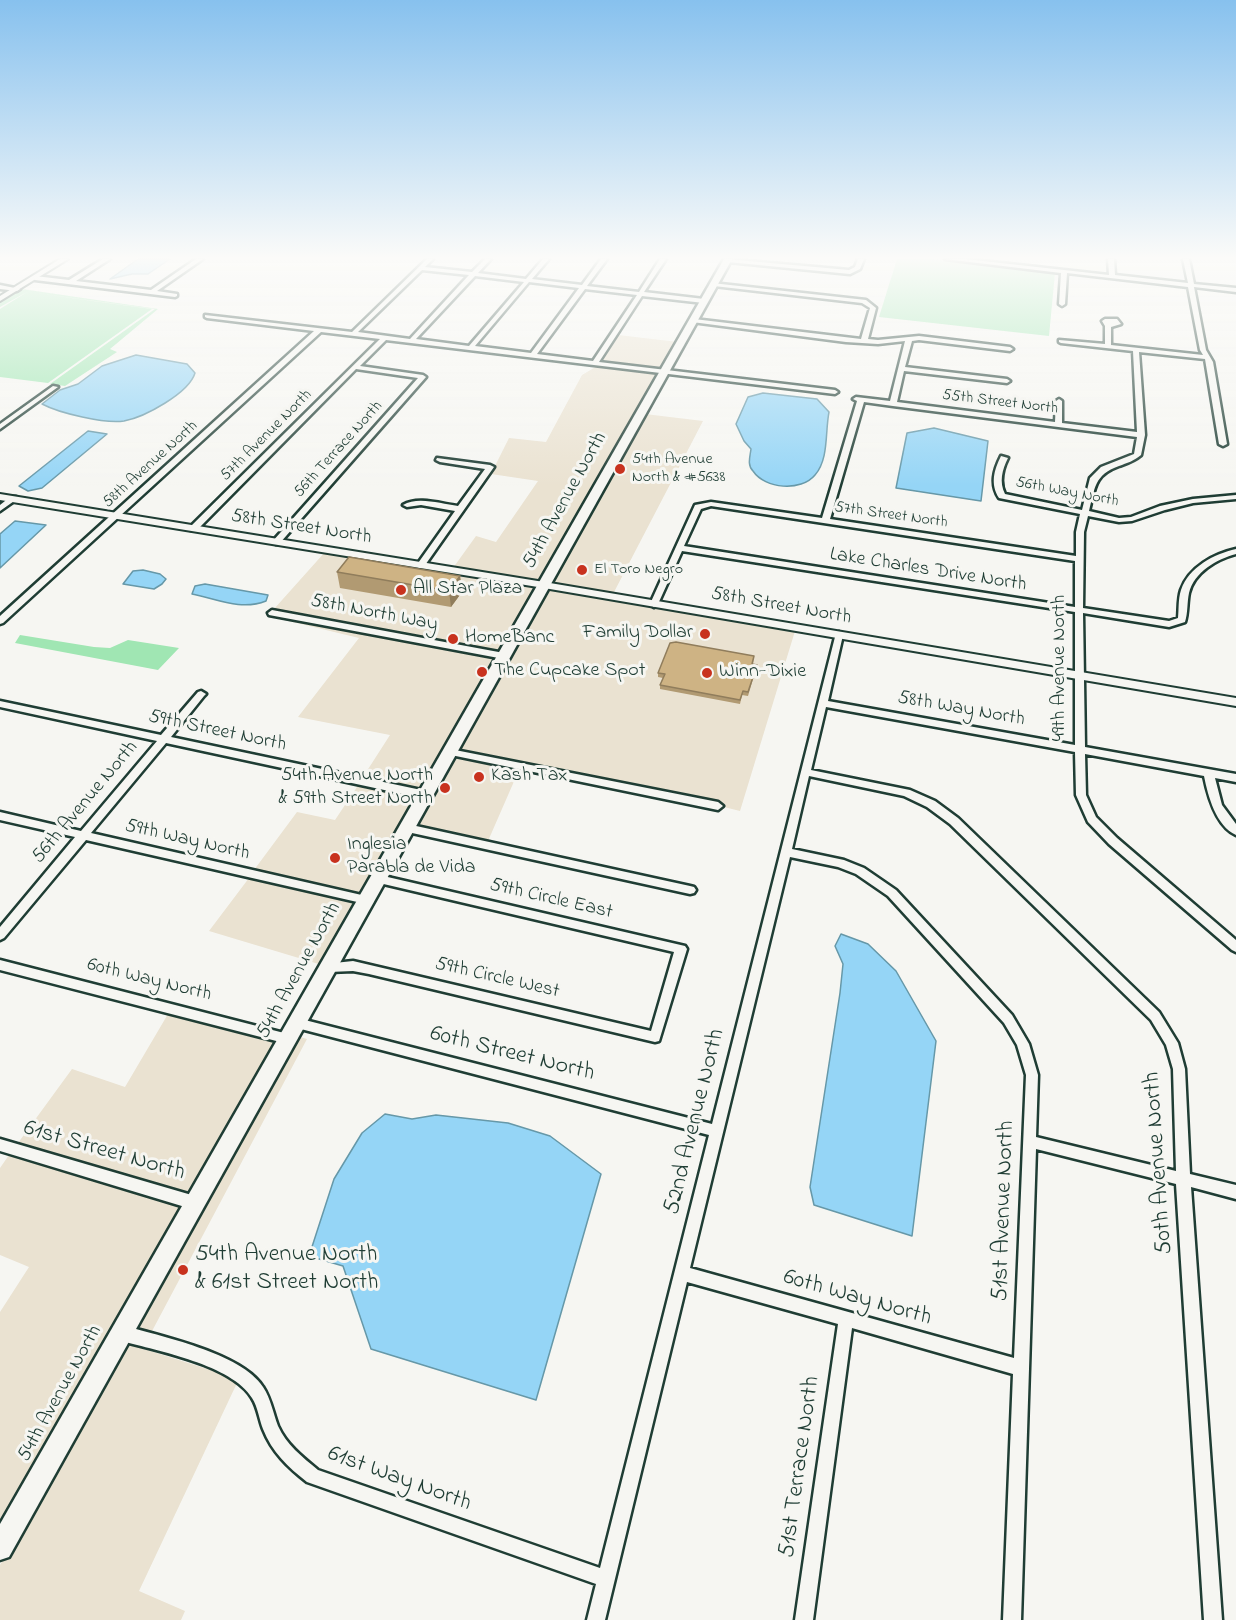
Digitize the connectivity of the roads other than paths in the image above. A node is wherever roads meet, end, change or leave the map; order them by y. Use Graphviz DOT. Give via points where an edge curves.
graph roads {
  1 [pos="314,335"];
  2 [pos="366,335"];
  3 [pos="417,335"];
  4 [pos="482,335"];
  5 [pos="548,335"];
  6 [pos="614,335"];
  7 [pos="686,335"];
  8 [pos="810,335"];
  9 [pos="866,335"];
  10 [pos="1108,335"];
  11 [pos="1201,335"];
  12 [pos="385,337"];
  13 [pos="909,338"];
  14 [pos="412,340"];
  15 [pos="1061,340"];
  16 [pos="864,341"];
  17 [pos="1108,346"];
  18 [pos="471,347"];
  19 [pos="1010,349"];
  20 [pos="1136,350"];
  21 [pos="532,356"];
  22 [pos="1206,357"];
  23 [pos="595,363"];
  24 [pos="354,368"];
  25 [pos="902,369"];
  26 [pos="664,372"];
  27 [pos="1006,381"];
  28 [pos="55,387"];
  29 [pos="835,392"];
  30 [pos="1059,401"];
  31 [pos="893,404"];
  32 [pos="1058,423"];
  33 [pos="0,427"];
  34 [pos="1141,435"];
  35 [pos="1223,444"];
  36 [pos="1004,458"];
  37 [pos="440,460"];
  38 [pos="0,497"];
  39 [pos="1236,497"];
  40 [pos="13,499"];
  41 [pos="407,505"];
  42 [pos="0,509"];
  43 [pos="460,509"];
  44 [pos="1084,514"];
  45 [pos="114,516"];
  46 [pos="825,522"];
  47 [pos="194,528"];
  48 [pos="276,542"];
  49 [pos="680,548"];
  50 [pos="1236,551"];
  51 [pos="1080,559"];
  52 [pos="420,566"];
  53 [pos="544,585"];
  54 [pos="654,604"];
  55 [pos="1080,611"];
  56 [pos="272,613"];
  57 [pos="0,621"];
  58 [pos="839,635"];
  59 [pos="504,656"];
  60 [pos="1078,676"];
  61 [pos="201,694"];
  62 [pos="1236,702"];
  63 [pos="0,704"];
  64 [pos="822,704"];
  65 [pos="163,739"];
  66 [pos="1078,750"];
  67 [pos="450,752"];
  68 [pos="805,772"];
  69 [pos="1209,774"];
  70 [pos="1236,778"];
  71 [pos="426,795"];
  72 [pos="718,806"];
  73 [pos="0,816"];
  74 [pos="407,828"];
  75 [pos="1236,831"];
  76 [pos="83,835"];
  77 [pos="786,852"];
  78 [pos="378,879"];
  79 [pos="690,890"];
  80 [pos="366,900"];
  81 [pos="0,935"];
  82 [pos="1236,947"];
  83 [pos="0,965"];
  84 [pos="329,967"];
  85 [pos="292,1031"];
  86 [pos="655,1037"];
  87 [pos="717,1131"];
  88 [pos="1031,1142"];
  89 [pos="0,1145"];
  90 [pos="1183,1179"];
  91 [pos="1236,1192"];
  92 [pos="195,1203"];
  93 [pos="682,1272"];
  94 [pos="846,1320"];
  95 [pos="122,1333"];
  96 [pos="1021,1368"];
  97 [pos="0,1548"];
  98 [pos="606,1579"];
  99 [pos="596,1620"];
  100 [pos="804,1620"];
  101 [pos="1012,1620"];
  102 [pos="1214,1620"];
  1 -- 45 [label="street, 58th Avenue North"];
  2 -- 12 [label="street"];
  3 -- 14 [label="street"];
  4 -- 18 [label="street"];
  5 -- 21 [label="street"];
  6 -- 23 [label="street"];
  7 -- 26 [label="main road, 54th Avenue North"];
  8 -- 16 [label="street"];
  9 -- 16 [label="street"];
  10 -- 17 [label="street"];
  11 -- 22 [label="street"];
  12 -- 14 [label="street"];
  12 -- 24 [label="street, 57th Avenue North"];
  13 -- 16 [label="street"];
  13 -- 19 [label="street"];
  13 -- 25 [label="street"];
  14 -- 18 [label="street"];
  15 -- 17 [label="street"];
  17 -- 20 [label="street"];
  18 -- 21 [label="street"];
  20 -- 22 [label="street"];
  20 -- 34 [label="street, 49th Avenue North"];
  21 -- 23 [label="street"];
  22 -- 35 [label="street"];
  23 -- 26 [label="street"];
  24 -- 47 [label="street, 57th Avenue North"];
  24 -- 48 [label="street, 56th Terrace North" via="423,377"];
  25 -- 27 [label="street"];
  25 -- 31 [label="street"];
  26 -- 29 [label="street"];
  26 -- 53 [label="main road, 54th Avenue North"];
  28 -- 33 [label="street"];
  30 -- 32 [label="street"];
  31 -- 32 [label="street, 55th Street North"];
  31 -- 46 [label="street, 55th Street North" via="859,399"];
  32 -- 34 [label="street, 55th Street North"];
  34 -- 44 [label="street, 49th Avenue North" via="1137,455 1104,469 1093,480"];
  36 -- 44 [label="street, 56th Way North" via="998,487 1002,496"];
  37 -- 43 [label="street" via="490,467"];
  38 -- 40 [label="street, 58th Street North"];
  39 -- 44 [label="street, 56th Way North" via="1178,504 1132,519"];
  40 -- 42 [label="street"];
  40 -- 45 [label="street, 58th Street North"];
  41 -- 43 [label="street" via="421,503"];
  43 -- 52 [label="street"];
  44 -- 51 [label="street, 49th Avenue North"];
  45 -- 47 [label="street, 58th Street North"];
  45 -- 57 [label="street, 58th Avenue North"];
  46 -- 49 [label="street, 57th Street North" via="711,504 698,507"];
  46 -- 51 [label="street, 57th Street North"];
  47 -- 48 [label="street, 58th Street North"];
  48 -- 52 [label="street, 58th Street North"];
  49 -- 54 [label="street"];
  49 -- 55 [label="street, Lake Charles Drive North"];
  50 -- 55 [label="street, Lake Charles Drive North" via="1218,557 1192,576 1183,602 1182,620 1177,623 1159,624"];
  51 -- 55 [label="street, 49th Avenue North"];
  52 -- 53 [label="street, 58th Street North"];
  53 -- 54 [label="street, 58th Street North"];
  53 -- 59 [label="main road, 54th Avenue North"];
  54 -- 58 [label="street, 58th Street North"];
  55 -- 60 [label="street, 49th Avenue North"];
  56 -- 59 [label="street, 58th North Way"];
  58 -- 60 [label="street, 58th Street North"];
  58 -- 64 [label="street, 52nd Avenue North"];
  59 -- 67 [label="main road, 54th Avenue North"];
  60 -- 62 [label="street, 58th Street North"];
  60 -- 66 [label="street, 49th Avenue North"];
  61 -- 65 [label="street, 56th Avenue North"];
  63 -- 65 [label="street, 59th Street North"];
  64 -- 66 [label="street, 58th Way North"];
  64 -- 68 [label="street, 52nd Avenue North"];
  65 -- 71 [label="street, 59th Street North"];
  65 -- 76 [label="street, 56th Avenue North"];
  66 -- 69 [label="street, 58th Way North"];
  66 -- 82 [label="street, 49th Avenue North" via="1081,795 1092,819"];
  67 -- 71 [label="main road, 54th Avenue North"];
  67 -- 72 [label="street"];
  68 -- 77 [label="street, 52nd Avenue North"];
  68 -- 90 [label="street, 50th Avenue North" via="906,793 931,804 954,821 1155,1016 1172,1043 1179,1069"];
  69 -- 70 [label="street, 58th Way North"];
  69 -- 75 [label="street" via="1221,815"];
  71 -- 74 [label="main road, 54th Avenue North"];
  73 -- 76 [label="street, 59th Way North"];
  74 -- 78 [label="main road, 54th Avenue North"];
  74 -- 79 [label="street"];
  76 -- 80 [label="street, 59th Way North"];
  76 -- 81 [label="street, 56th Avenue North"];
  77 -- 87 [label="street, 52nd Avenue North"];
  77 -- 88 [label="street, 51st Avenue North" via="840,863 860,871 892,893 1008,1019 1023,1044 1032,1075"];
  78 -- 80 [label="main road, 54th Avenue North"];
  78 -- 86 [label="street, 59th Circle East" via="681,949"];
  80 -- 84 [label="main road, 54th Avenue North"];
  83 -- 85 [label="street, 60th Way North"];
  84 -- 85 [label="main road, 54th Avenue North"];
  84 -- 86 [label="street, 59th Circle West" via="369,969"];
  85 -- 87 [label="street, 60th Street North"];
  85 -- 92 [label="main road, 54th Avenue North"];
  87 -- 93 [label="street, 52nd Avenue North"];
  88 -- 90 [label="street"];
  88 -- 96 [label="street, 51st Avenue North"];
  89 -- 92 [label="street, 61st Street North"];
  90 -- 91 [label="street"];
  90 -- 102 [label="street, 50th Avenue North"];
  92 -- 95 [label="main road, 54th Avenue North"];
  93 -- 94 [label="street, 60th Way North"];
  93 -- 98 [label="street, 52nd Avenue North"];
  94 -- 96 [label="street, 60th Way North"];
  94 -- 100 [label="street, 51st Terrace North"];
  95 -- 97 [label="main road, 54th Avenue North"];
  95 -- 98 [label="street, 61st Way North" via="221,1364 243,1375 257,1391 272,1431 287,1455 313,1476"];
  96 -- 101 [label="street, 51st Avenue North"];
  98 -- 99 [label="street, 52nd Avenue North"];
}
